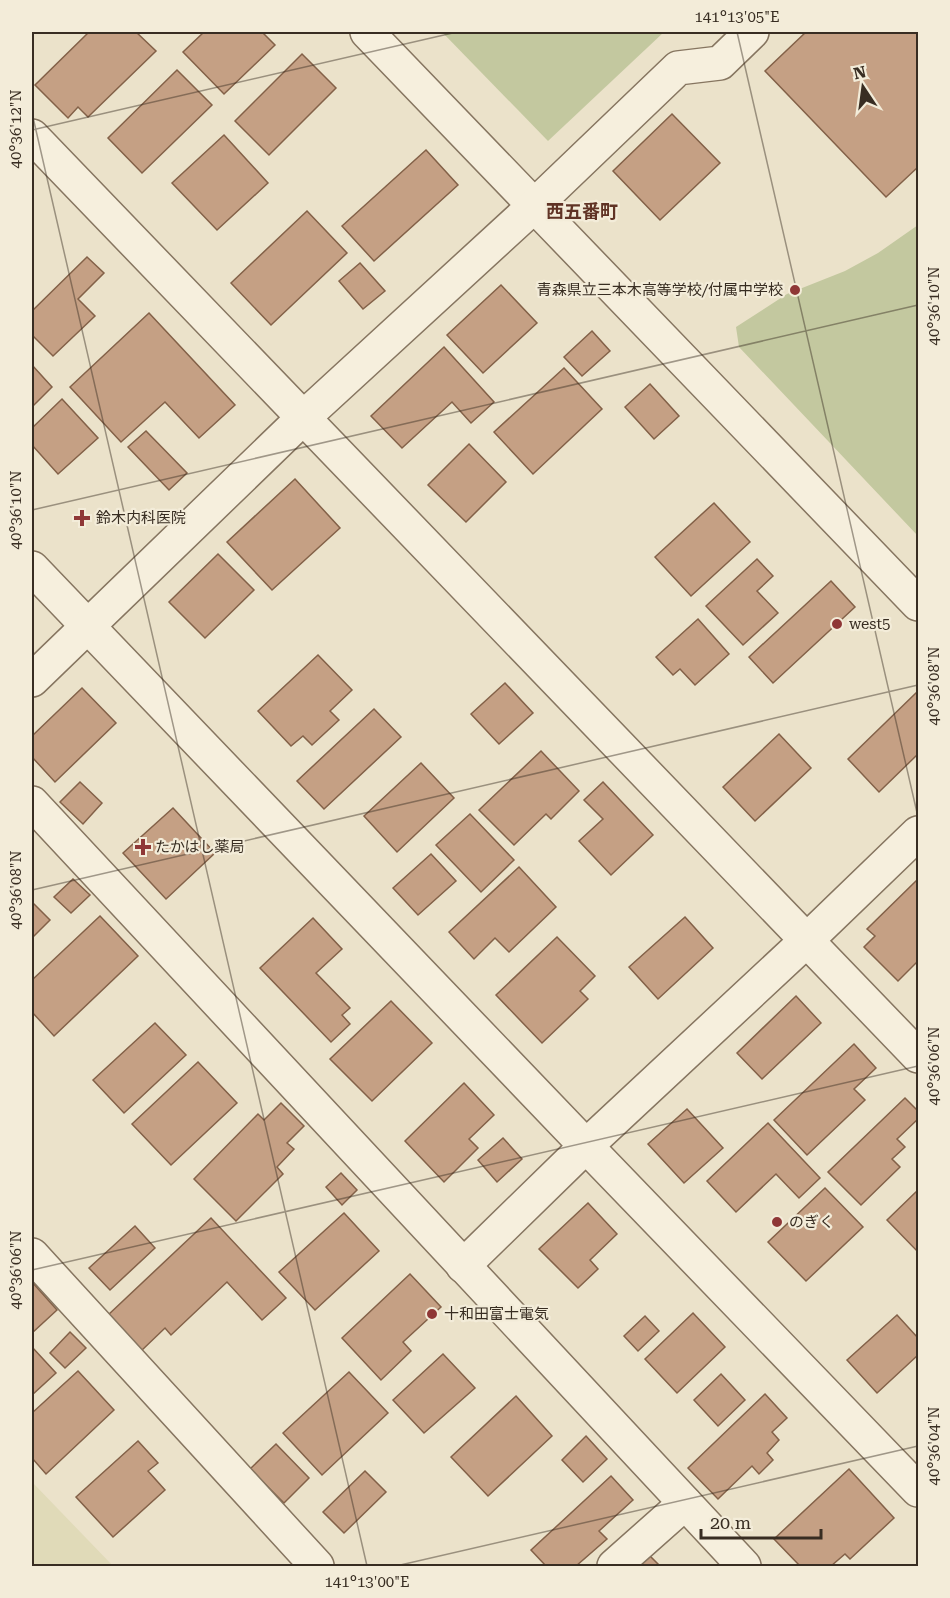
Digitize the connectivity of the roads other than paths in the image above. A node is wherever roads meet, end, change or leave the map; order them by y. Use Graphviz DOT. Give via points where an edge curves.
graph roads {
  1 [pos="367,32"];
  2 [pos="752,32"];
  3 [pos="32,136"];
  4 [pos="534,206"];
  5 [pos="303,418"];
  6 [pos="32,568"];
  7 [pos="918,604"];
  8 [pos="88,627"];
  9 [pos="32,680"];
  10 [pos="36,816"];
  11 [pos="918,833"];
  12 [pos="807,940"];
  13 [pos="918,1056"];
  14 [pos="586,1146"];
  15 [pos="32,1255"];
  16 [pos="463,1266"];
  17 [pos="918,1490"];
  18 [pos="685,1503"];
  19 [pos="317,1566"];
  20 [pos="614,1566"];
  21 [pos="744,1566"];
  1 -- 4 [label="street"];
  2 -- 4 [label="street" via="720,63 678,68"];
  3 -- 5 [label="street"];
  4 -- 5 [label="street"];
  4 -- 7 [label="street"];
  5 -- 8 [label="street"];
  5 -- 12 [label="street"];
  6 -- 8 [label="street"];
  8 -- 9 [label="street"];
  8 -- 14 [label="street"];
  10 -- 16 [label="street"];
  11 -- 12 [label="street"];
  12 -- 13 [label="street"];
  12 -- 14 [label="street"];
  14 -- 16 [label="street"];
  14 -- 17 [label="street"];
  15 -- 19 [label="street"];
  16 -- 18 [label="street"];
  18 -- 20 [label="street"];
  18 -- 21 [label="street"];
}
